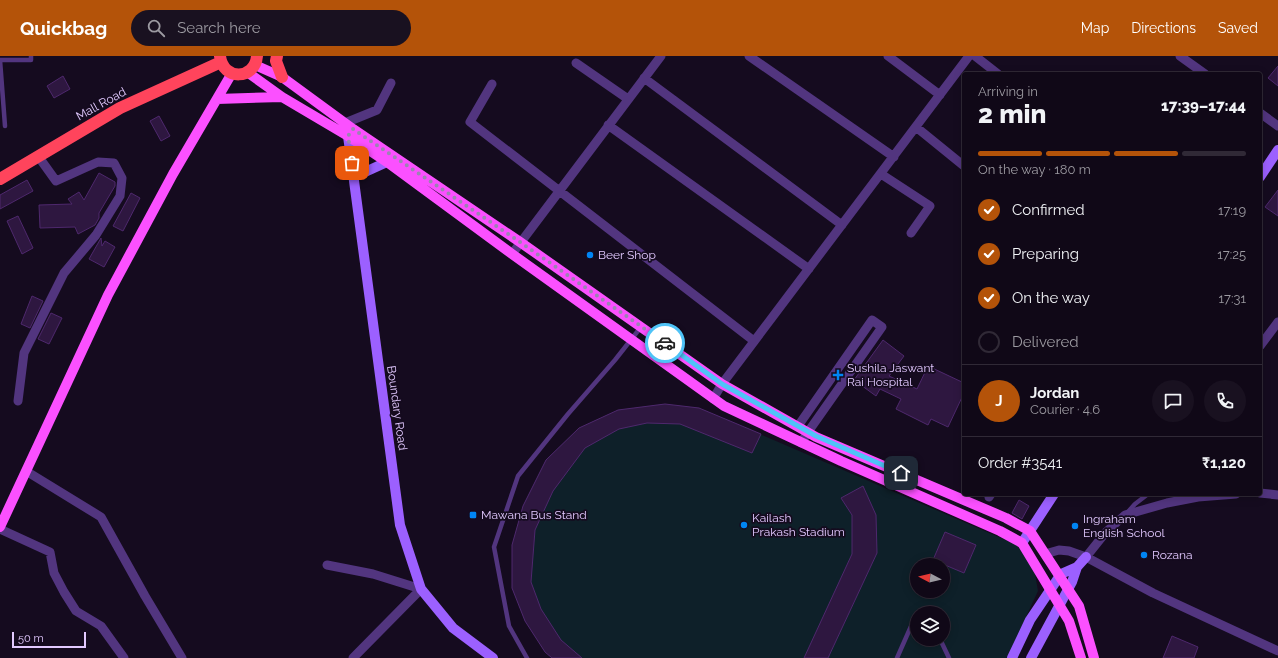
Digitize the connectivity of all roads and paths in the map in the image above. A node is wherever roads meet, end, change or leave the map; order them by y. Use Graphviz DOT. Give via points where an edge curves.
graph roads {
  1 [pos="31,56"];
  2 [pos="276,56"];
  3 [pos="661,56"];
  4 [pos="749,56"];
  5 [pos="888,56"];
  6 [pos="970,56"];
  7 [pos="975,56"];
  8 [pos="1180,56"];
  9 [pos="220,58"];
  10 [pos="0,60"];
  11 [pos="576,63"];
  12 [pos="253,64"];
  13 [pos="995,72"];
  14 [pos="1202,72"];
  15 [pos="232,73"];
  16 [pos="282,77"];
  17 [pos="644,78"];
  18 [pos="391,83"];
  19 [pos="492,84"];
  20 [pos="940,95"];
  21 [pos="282,97"];
  22 [pos="217,99"];
  23 [pos="628,99"];
  24 [pos="1262,114"];
  25 [pos="608,125"];
  26 [pos="5,126"];
  27 [pos="1278,126"];
  28 [pos="916,127"];
  29 [pos="349,130"];
  30 [pos="1278,150"];
  31 [pos="38,156"];
  32 [pos="894,157"];
  33 [pos="390,159"];
  34 [pos="962,164"];
  35 [pos="881,174"];
  36 [pos="1262,174"];
  37 [pos="354,177"];
  38 [pos="0,179"];
  39 [pos="559,190"];
  40 [pos="842,225"];
  41 [pos="911,233"];
  42 [pos="520,242"];
  43 [pos="512,254"];
  44 [pos="809,270"];
  45 [pos="1278,322"];
  46 [pos="640,326"];
  47 [pos="630,339"];
  48 [pos="754,341"];
  49 [pos="1262,343"];
  50 [pos="722,384"];
  51 [pos="714,399"];
  52 [pos="18,401"];
  53 [pos="798,426"];
  54 [pos="808,432"];
  55 [pos="802,444"];
  56 [pos="26,471"];
  57 [pos="944,491"];
  58 [pos="1262,493"];
  59 [pos="1278,495"];
  60 [pos="1053,496"];
  61 [pos="1145,496"];
  62 [pos="1211,496"];
  63 [pos="938,504"];
  64 [pos="1125,515"];
  65 [pos="0,528"];
  66 [pos="1030,531"];
  67 [pos="1022,543"];
  68 [pos="1045,554"];
  69 [pos="1086,557"];
  70 [pos="327,565"];
  71 [pos="1077,567"];
  72 [pos="1060,577"];
  73 [pos="421,589"];
  74 [pos="1068,589"];
  75 [pos="1051,590"];
  76 [pos="1059,605"];
  77 [pos="910,629"];
  78 [pos="943,646"];
  79 [pos="1278,651"];
  80 [pos="124,658"];
  81 [pos="182,658"];
  82 [pos="353,658"];
  83 [pos="494,658"];
  84 [pos="527,658"];
  85 [pos="897,658"];
  86 [pos="948,658"];
  87 [pos="1012,658"];
  88 [pos="1031,658"];
  89 [pos="1081,658"];
  90 [pos="1094,658"];
  1 -- 10 [label="lane" via="31,60"];
  2 -- 16 [label="highway"];
  3 -- 17 [label="street"];
  4 -- 32 [label="street"];
  5 -- 20 [label="street"];
  6 -- 20 [label="street"];
  7 -- 13 [label="street"];
  8 -- 14 [label="street"];
  9 -- 15 [label="highway" via="224,67"];
  9 -- 31 [label="highway, Mall Road" via="120,108"];
  10 -- 26 [label="lane"];
  11 -- 23 [label="street"];
  12 -- 15 [label="highway" via="237,74"];
  12 -- 16 [label="main road"];
  12 -- 21 [label="main road"];
  15 -- 22 [label="main road"];
  16 -- 29 [label="main road"];
  17 -- 23 [label="street"];
  17 -- 40 [label="street"];
  18 -- 29 [label="street" via="376,110"];
  19 -- 39 [label="street" via="470,122"];
  20 -- 28 [label="street"];
  21 -- 22 [label="main road"];
  21 -- 29 [label="main road"];
  22 -- 56 [label="main road" via="173,174 108,295"];
  23 -- 25 [label="street"];
  24 -- 27 [label="street"];
  25 -- 39 [label="street"];
  25 -- 44 [label="street"];
  28 -- 32 [label="street"];
  28 -- 34 [label="street"];
  29 -- 33 [label="main road"];
  29 -- 37 [label="street, Boundary Road"];
  30 -- 36 [label="street"];
  31 -- 38 [label="highway, Mall Road"];
  31 -- 52 [label="street" via="56,182 98,162 114,163 122,178 120,196 96,235 64,273 24,353"];
  32 -- 35 [label="street"];
  33 -- 37 [label="street"];
  33 -- 42 [label="main road"];
  33 -- 43 [label="main road"];
  35 -- 40 [label="street"];
  35 -- 41 [label="street" via="930,206"];
  37 -- 73 [label="street, Boundary Road" via="400,525"];
  39 -- 42 [label="street"];
  39 -- 48 [label="street"];
  40 -- 44 [label="street"];
  42 -- 43 [label="street"];
  42 -- 46 [label="main road"];
  43 -- 47 [label="main road"];
  44 -- 48 [label="street"];
  45 -- 49 [label="street"];
  46 -- 47 [label="lane"];
  46 -- 50 [label="main road"];
  47 -- 51 [label="main road"];
  47 -- 84 [label="lane" via="518,476 494,547 509,626"];
  48 -- 50 [label="street"];
  50 -- 51 [label="street"];
  50 -- 53 [label="main road"];
  51 -- 55 [label="main road"];
  53 -- 54 [label="main road"];
  53 -- 54 [label="street" via="872,320 882,328"];
  54 -- 55 [label="street"];
  54 -- 57 [label="main road"];
  55 -- 63 [label="main road"];
  56 -- 65 [label="main road"];
  56 -- 81 [label="street" via="101,517"];
  57 -- 63 [label="main road"];
  57 -- 66 [label="main road"];
  58 -- 59 [label="street"];
  60 -- 66 [label="street"];
  61 -- 64 [label="lane"];
  62 -- 64 [label="street" via="1167,503"];
  63 -- 67 [label="main road"];
  64 -- 69 [label="street" via="1106,532"];
  65 -- 80 [label="street" via="50,552 54,573 76,611 101,626"];
  66 -- 67 [label="street"];
  66 -- 68 [label="main road"];
  67 -- 75 [label="main road"];
  68 -- 69 [label="street" via="1069,550"];
  68 -- 72 [label="main road"];
  69 -- 71 [label="street"];
  69 -- 79 [label="street" via="1153,593"];
  70 -- 73 [label="street" via="373,574"];
  71 -- 72 [label="street" via="1061,574"];
  71 -- 74 [label="street"];
  72 -- 74 [label="main road"];
  72 -- 75 [label="street"];
  73 -- 82 [label="street"];
  73 -- 83 [label="street, Boundary Road" via="453,628"];
  74 -- 76 [label="street"];
  74 -- 90 [label="main road" via="1079,606"];
  75 -- 76 [label="main road"];
  75 -- 87 [label="street" via="1030,620"];
  76 -- 88 [label="street"];
  76 -- 89 [label="main road" via="1069,621"];
  77 -- 85 [label="lane"];
  78 -- 86 [label="lane"];
}
